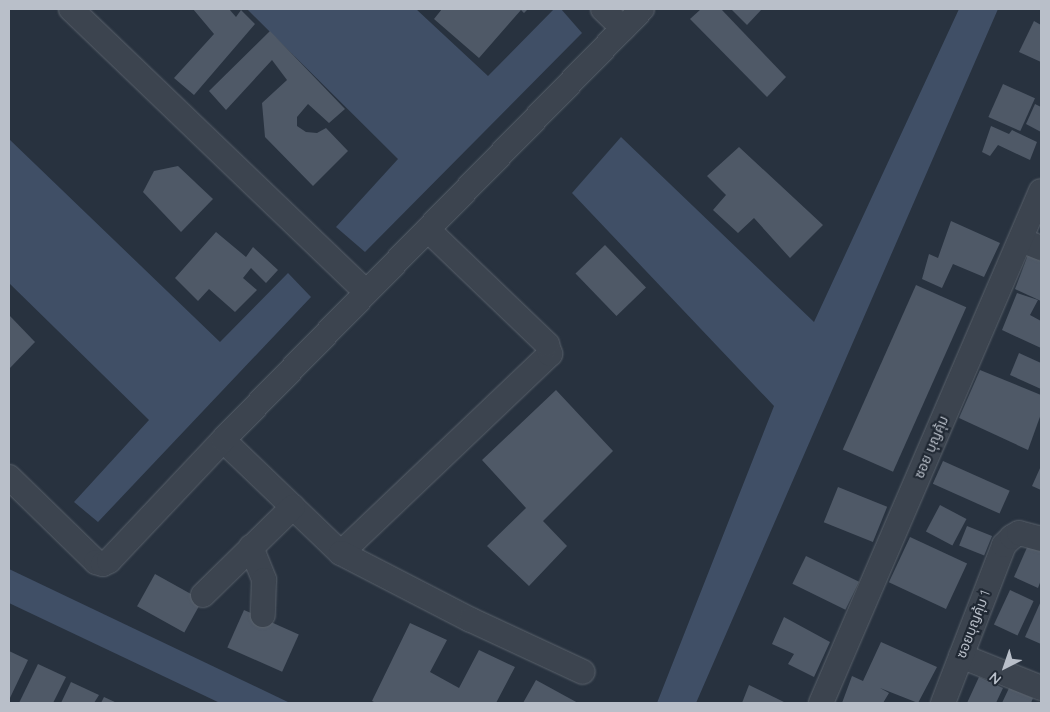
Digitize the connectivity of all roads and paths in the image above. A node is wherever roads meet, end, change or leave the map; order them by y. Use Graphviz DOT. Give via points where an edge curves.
graph roads {
  1 [pos="71,9"];
  2 [pos="603,9"];
  3 [pos="642,9"];
  4 [pos="623,28"];
  5 [pos="1041,191"];
  6 [pos="428,230"];
  7 [pos="1031,244"];
  8 [pos="366,292"];
  9 [pos="223,440"];
  10 [pos="9,477"];
  11 [pos="293,507"];
  12 [pos="1041,539"];
  13 [pos="251,547"];
  14 [pos="341,553"];
  15 [pos="203,595"];
  16 [pos="263,615"];
  17 [pos="961,656"];
  18 [pos="583,672"];
  19 [pos="1041,688"];
  20 [pos="821,703"];
  21 [pos="943,703"];
  1 -- 8 [label="street"];
  2 -- 4 [label="street"];
  3 -- 4 [label="street"];
  4 -- 6 [label="street"];
  5 -- 7 [label="street, ซอย บุญคุ้ม"];
  6 -- 8 [label="street"];
  6 -- 14 [label="street" via="547,344 550,354"];
  7 -- 20 [label="street, ซอย บุญคุ้ม"];
  8 -- 9 [label="street"];
  9 -- 10 [label="street" via="106,564 96,562"];
  9 -- 11 [label="street"];
  11 -- 13 [label="street"];
  11 -- 14 [label="street"];
  12 -- 17 [label="street, ซอยบุญคุ้ม 1" via="1019,533 1004,545"];
  13 -- 15 [label="street"];
  13 -- 16 [label="street" via="264,580"];
  14 -- 18 [label="street" via="471,620"];
  17 -- 19 [label="street"];
  17 -- 21 [label="street, ซอยบุญคุ้ม 1"];
}
